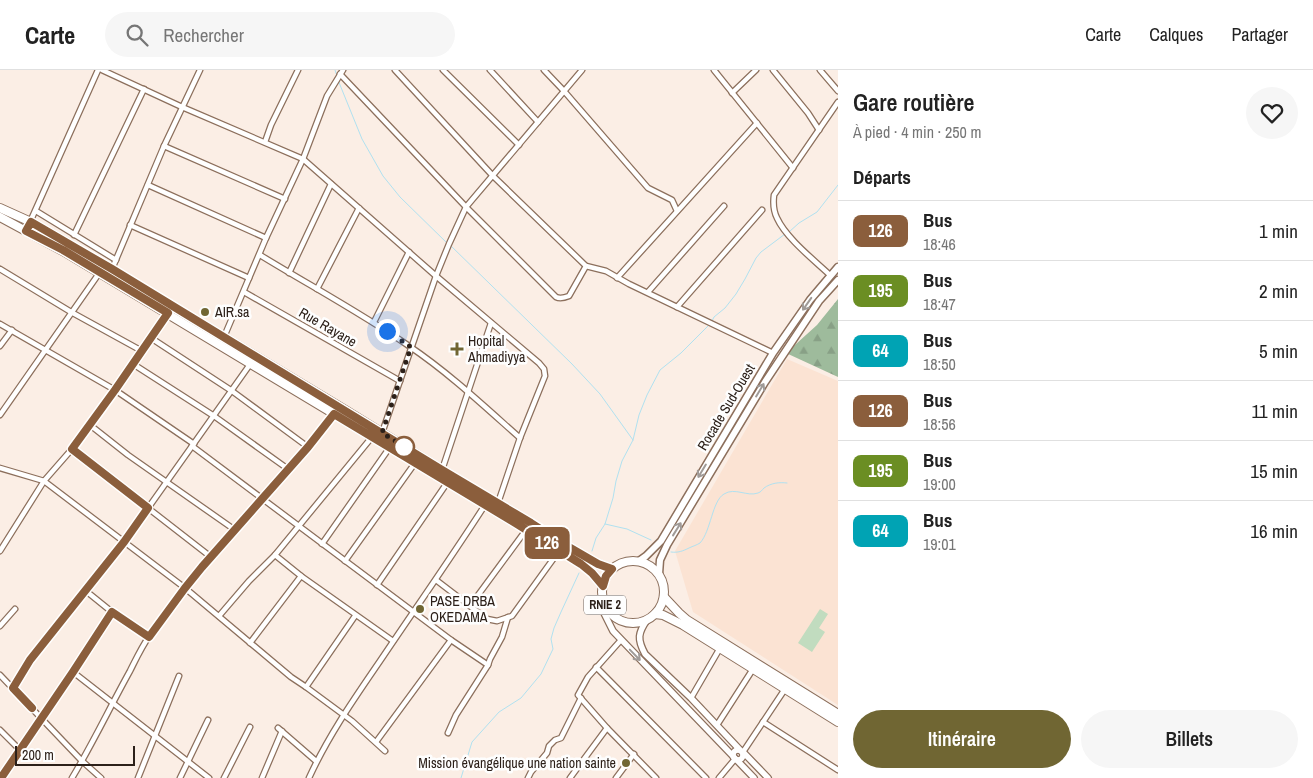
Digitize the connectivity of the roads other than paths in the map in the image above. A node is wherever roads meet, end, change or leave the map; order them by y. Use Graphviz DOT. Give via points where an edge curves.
graph roads {
  1 [pos="100,70"];
  2 [pos="200,70"];
  3 [pos="298,70"];
  4 [pos="395,70"];
  5 [pos="443,70"];
  6 [pos="490,70"];
  7 [pos="544,70"];
  8 [pos="582,70"];
  9 [pos="714,70"];
  10 [pos="756,70"];
  11 [pos="773,70"];
  12 [pos="820,70"];
  13 [pos="341,72"];
  14 [pos="144,89"];
  15 [pos="564,91"];
  16 [pos="838,91"];
  17 [pos="732,93"];
  18 [pos="838,102"];
  19 [pos="182,107"];
  20 [pos="538,122"];
  21 [pos="757,123"];
  22 [pos="819,130"];
  23 [pos="265,142"];
  24 [pos="519,145"];
  25 [pos="164,146"];
  26 [pos="303,159"];
  27 [pos="793,168"];
  28 [pos="493,176"];
  29 [pos="148,184"];
  30 [pos="332,184"];
  31 [pos="285,199"];
  32 [pos="724,206"];
  33 [pos="0,208"];
  34 [pos="359,208"];
  35 [pos="466,208"];
  36 [pos="762,210"];
  37 [pos="36,211"];
  38 [pos="678,211"];
  39 [pos="0,217"];
  40 [pos="31,222"];
  41 [pos="130,226"];
  42 [pos="26,231"];
  43 [pos="74,235"];
  44 [pos="266,238"];
  45 [pos="409,252"];
  46 [pos="260,255"];
  47 [pos="116,260"];
  48 [pos="586,266"];
  49 [pos="838,266"];
  50 [pos="0,269"];
  51 [pos="112,269"];
  52 [pos="100,272"];
  53 [pos="289,273"];
  54 [pos="830,275"];
  55 [pos="436,276"];
  56 [pos="249,278"];
  57 [pos="617,278"];
  58 [pos="838,280"];
  59 [pos="317,289"];
  60 [pos="244,292"];
  61 [pos="648,292"];
  62 [pos="677,307"];
  63 [pos="71,312"];
  64 [pos="168,313"];
  65 [pos="374,322"];
  66 [pos="491,322"];
  67 [pos="0,324"];
  68 [pos="12,330"];
  69 [pos="224,337"];
  70 [pos="151,338"];
  71 [pos="0,346"];
  72 [pos="411,347"];
  73 [pos="46,349"];
  74 [pos="142,351"];
  75 [pos="773,353"];
  76 [pos="251,363"];
  77 [pos="133,364"];
  78 [pos="400,381"];
  79 [pos="115,390"];
  80 [pos="232,390"];
  81 [pos="468,391"];
  82 [pos="334,414"];
  83 [pos="0,415"];
  84 [pos="214,416"];
  85 [pos="90,425"];
  86 [pos="382,433"];
  87 [pos="372,437"];
  88 [pos="520,438"];
  89 [pos="193,445"];
  90 [pos="308,447"];
  91 [pos="390,447"];
  92 [pos="72,449"];
  93 [pos="415,463"];
  94 [pos="0,468"];
  95 [pos="288,469"];
  96 [pos="442,470"];
  97 [pos="44,481"];
  98 [pos="167,482"];
  99 [pos="447,483"];
  100 [pos="262,499"];
  101 [pos="498,503"];
  102 [pos="485,505"];
  103 [pos="148,508"];
  104 [pos="299,527"];
  105 [pos="236,530"];
  106 [pos="526,530"];
  107 [pos="124,542"];
  108 [pos="322,544"];
  109 [pos="0,551"];
  110 [pos="559,551"];
  111 [pos="275,555"];
  112 [pos="211,556"];
  113 [pos="345,561"];
  114 [pos="639,561"];
  115 [pos="612,569"];
  116 [pos="658,574"];
  117 [pos="301,576"];
  118 [pos="436,580"];
  119 [pos="377,585"];
  120 [pos="603,586"];
  121 [pos="185,588"];
  122 [pos="86,591"];
  123 [pos="664,597"];
  124 [pos="603,600"];
  125 [pos="470,606"];
  126 [pos="14,609"];
  127 [pos="112,612"];
  128 [pos="414,612"];
  129 [pos="656,614"];
  130 [pos="219,616"];
  131 [pos="355,616"];
  132 [pos="508,617"];
  133 [pos="647,620"];
  134 [pos="0,626"];
  135 [pos="149,637"];
  136 [pos="451,640"];
  137 [pos="621,640"];
  138 [pos="393,641"];
  139 [pos="250,643"];
  140 [pos="720,648"];
  141 [pos="488,665"];
  142 [pos="596,666"];
  143 [pos="753,669"];
  144 [pos="73,672"];
  145 [pos="0,675"];
  146 [pos="180,676"];
  147 [pos="306,687"];
  148 [pos="13,688"];
  149 [pos="785,689"];
  150 [pos="581,698"];
  151 [pos="691,698"];
  152 [pos="112,702"];
  153 [pos="838,714"];
  154 [pos="343,715"];
  155 [pos="41,718"];
  156 [pos="208,720"];
  157 [pos="763,722"];
  158 [pos="838,722"];
  159 [pos="250,726"];
  160 [pos="717,726"];
  161 [pos="607,728"];
  162 [pos="0,730"];
  163 [pos="448,733"];
  164 [pos="156,736"];
  165 [pos="376,742"];
  166 [pos="20,750"];
  167 [pos="385,751"];
  168 [pos="742,751"];
  169 [pos="634,754"];
  170 [pos="735,759"];
  171 [pos="82,761"];
  172 [pos="316,761"];
  173 [pos="188,762"];
  174 [pos="838,770"];
  175 [pos="1,778"];
  176 [pos="72,778"];
  177 [pos="101,778"];
  178 [pos="138,778"];
  179 [pos="180,778"];
  180 [pos="209,778"];
  181 [pos="224,778"];
  182 [pos="262,778"];
  183 [pos="309,778"];
  184 [pos="528,778"];
  185 [pos="570,778"];
  186 [pos="616,778"];
  187 [pos="656,778"];
  188 [pos="706,778"];
  189 [pos="719,778"];
  190 [pos="754,778"];
  191 [pos="768,778"];
  1 -- 14 [label="street"];
  1 -- 37 [label="street"];
  2 -- 19 [label="street"];
  3 -- 23 [label="street"];
  4 -- 28 [label="street"];
  5 -- 24 [label="street"];
  6 -- 20 [label="street"];
  7 -- 15 [label="street"];
  8 -- 15 [label="street"];
  9 -- 17 [label="street"];
  10 -- 17 [label="street"];
  11 -- 22 [label="street"];
  12 -- 16 [label="street"];
  13 -- 26 [label="street" via="327,96"];
  13 -- 35 [label="street"];
  14 -- 19 [label="street"];
  14 -- 43 [label="street"];
  15 -- 20 [label="street"];
  15 -- 38 [label="street" via="648,188 672,200"];
  17 -- 21 [label="street"];
  18 -- 22 [label="street"];
  19 -- 23 [label="street"];
  19 -- 25 [label="street"];
  20 -- 24 [label="street"];
  21 -- 27 [label="street"];
  21 -- 38 [label="street"];
  22 -- 27 [label="street"];
  23 -- 26 [label="street"];
  24 -- 28 [label="street"];
  25 -- 29 [label="street"];
  25 -- 31 [label="street"];
  26 -- 30 [label="street"];
  26 -- 31 [label="street"];
  27 -- 54 [label="street" via="774,195 777,218 790,237"];
  28 -- 35 [label="street"];
  28 -- 48 [label="street"];
  29 -- 41 [label="street"];
  29 -- 44 [label="street"];
  30 -- 34 [label="street"];
  30 -- 53 [label="street"];
  31 -- 44 [label="street"];
  32 -- 61 [label="street"];
  33 -- 40 [label="main road"];
  34 -- 45 [label="street"];
  34 -- 59 [label="street"];
  35 -- 48 [label="street" via="559,299 569,296"];
  35 -- 55 [label="street"];
  36 -- 62 [label="street"];
  37 -- 40 [label="street"];
  37 -- 43 [label="street"];
  38 -- 57 [label="street"];
  39 -- 42 [label="main road, RNIE 2"];
  40 -- 42 [label="street"];
  40 -- 51 [label="main road"];
  41 -- 47 [label="street"];
  41 -- 56 [label="street"];
  42 -- 52 [label="main road, RNIE 2"];
  43 -- 47 [label="street"];
  44 -- 46 [label="street"];
  45 -- 55 [label="street"];
  45 -- 65 [label="street"];
  46 -- 53 [label="street"];
  46 -- 56 [label="street"];
  47 -- 51 [label="street"];
  48 -- 57 [label="street" via="606,271"];
  49 -- 54 [label="main road, Rocade Sud-Ouest"];
  50 -- 63 [label="street"];
  51 -- 69 [label="main road"];
  52 -- 63 [label="street"];
  52 -- 64 [label="main road, RNIE 2"];
  53 -- 59 [label="street"];
  54 -- 75 [label="main road, Rocade Sud-Ouest, one-way"];
  55 -- 66 [label="street"];
  55 -- 72 [label="street"];
  56 -- 60 [label="street"];
  57 -- 61 [label="street"];
  116 -- 58 [label="main road, Rocade Sud-Ouest, one-way" via="667,545 766,382 814,308"];
  59 -- 65 [label="street"];
  60 -- 69 [label="street"];
  60 -- 78 [label="street, Rue Rayane"];
  61 -- 62 [label="street"];
  62 -- 75 [label="street"];
  63 -- 73 [label="street"];
  63 -- 74 [label="street"];
  64 -- 70 [label="street"];
  64 -- 76 [label="main road, RNIE 2"];
  65 -- 72 [label="street"];
  66 -- 81 [label="street"];
  66 -- 88 [label="street" via="544,370 545,376"];
  67 -- 68 [label="street"];
  68 -- 71 [label="street"];
  68 -- 73 [label="street"];
  69 -- 86 [label="main road"];
  70 -- 74 [label="street"];
  70 -- 80 [label="street"];
  72 -- 78 [label="street"];
  72 -- 81 [label="street"];
  73 -- 79 [label="street"];
  73 -- 83 [label="street"];
  74 -- 77 [label="street"];
  75 -- 114 [label="main road, Rocade Sud-Ouest, one-way" via="661,541"];
  76 -- 80 [label="street"];
  76 -- 82 [label="main road, RNIE 2"];
  77 -- 79 [label="street"];
  77 -- 84 [label="street"];
  78 -- 86 [label="street"];
  79 -- 85 [label="street"];
  79 -- 89 [label="street"];
  80 -- 84 [label="street"];
  80 -- 90 [label="street"];
  81 -- 88 [label="street"];
  81 -- 96 [label="street"];
  82 -- 87 [label="main road, RNIE 2"];
  82 -- 90 [label="street"];
  84 -- 89 [label="street"];
  84 -- 95 [label="street"];
  85 -- 92 [label="street"];
  85 -- 98 [label="street"];
  86 -- 96 [label="main road"];
  87 -- 91 [label="main road, RNIE 2"];
  87 -- 104 [label="street"];
  88 -- 101 [label="street"];
  89 -- 98 [label="street"];
  89 -- 100 [label="street"];
  90 -- 95 [label="street"];
  91 -- 93 [label="main road, RNIE 2"];
  91 -- 108 [label="street"];
  92 -- 97 [label="street"];
  92 -- 103 [label="street"];
  93 -- 99 [label="main road, RNIE 2"];
  93 -- 113 [label="street"];
  94 -- 97 [label="street"];
  95 -- 100 [label="street"];
  96 -- 101 [label="main road"];
  97 -- 107 [label="street"];
  97 -- 109 [label="street"];
  98 -- 103 [label="street"];
  98 -- 105 [label="street"];
  99 -- 102 [label="main road, RNIE 2"];
  99 -- 119 [label="street"];
  100 -- 104 [label="street"];
  100 -- 105 [label="street"];
  101 -- 115 [label="main road"];
  102 -- 106 [label="main road, RNIE 2"];
  102 -- 118 [label="street"];
  103 -- 107 [label="street"];
  103 -- 112 [label="street"];
  104 -- 108 [label="street"];
  104 -- 111 [label="street"];
  105 -- 112 [label="street"];
  106 -- 110 [label="main road, RNIE 2"];
  106 -- 125 [label="street"];
  107 -- 121 [label="street"];
  107 -- 122 [label="street"];
  108 -- 113 [label="street"];
  110 -- 120 [label="main road, RNIE 2" via="587,568"];
  110 -- 132 [label="street" via="512,616"];
  111 -- 117 [label="street"];
  111 -- 130 [label="street"];
  112 -- 121 [label="street"];
  113 -- 119 [label="street"];
  114 -- 115 [label="main road" via="623,562"];
  114 -- 116 [label="main road" via="648,564"];
  115 -- 120 [label="main road, RNIE 2"];
  116 -- 123 [label="main road" via="664,587"];
  117 -- 131 [label="street"];
  117 -- 139 [label="street"];
  118 -- 125 [label="street"];
  118 -- 128 [label="street"];
  119 -- 128 [label="street"];
  120 -- 124 [label="main road, RNIE 2"];
  121 -- 130 [label="street"];
  121 -- 135 [label="street"];
  122 -- 127 [label="street"];
  122 -- 148 [label="street" via="30,660"];
  123 -- 129 [label="main road"];
  123 -- 153 [label="main road" via="687,620"];
  124 -- 133 [label="main road, RNIE 2" via="609,611 621,620 637,623"];
  124 -- 137 [label="street" via="606,619"];
  125 -- 132 [label="street" via="486,619 497,621"];
  126 -- 134 [label="street"];
  127 -- 135 [label="street"];
  127 -- 144 [label="street"];
  128 -- 136 [label="street"];
  128 -- 138 [label="street"];
  129 -- 133 [label="main road"];
  129 -- 140 [label="main road"];
  130 -- 139 [label="street"];
  131 -- 138 [label="street"];
  131 -- 147 [label="street"];
  132 -- 141 [label="street"];
  133 -- 151 [label="street" via="639,636 643,650"];
  135 -- 152 [label="street"];
  136 -- 141 [label="street"];
  136 -- 165 [label="street"];
  137 -- 142 [label="street"];
  137 -- 170 [label="street, one-way"];
  138 -- 154 [label="street"];
  139 -- 147 [label="street"];
  140 -- 143 [label="main road"];
  140 -- 151 [label="street"];
  141 -- 163 [label="street"];
  142 -- 150 [label="street" via="582,686 578,695"];
  142 -- 188 [label="street"];
  143 -- 149 [label="main road"];
  143 -- 160 [label="street"];
  144 -- 152 [label="street"];
  144 -- 155 [label="street"];
  145 -- 148 [label="street"];
  146 -- 164 [label="street"];
  147 -- 154 [label="street"];
  148 -- 155 [label="street"];
  149 -- 157 [label="street"];
  149 -- 158 [label="main road"];
  150 -- 161 [label="street"];
  150 -- 184 [label="street" via="561,738 549,746"];
  151 -- 160 [label="street"];
  152 -- 164 [label="street"];
  152 -- 171 [label="street"];
  154 -- 165 [label="street"];
  154 -- 172 [label="street"];
  155 -- 166 [label="street"];
  155 -- 171 [label="street"];
  156 -- 173 [label="street"];
  157 -- 168 [label="street"];
  157 -- 174 [label="street"];
  159 -- 181 [label="street"];
  160 -- 168 [label="street"];
  161 -- 169 [label="street"];
  161 -- 185 [label="street"];
  162 -- 166 [label="street"];
  164 -- 173 [label="street"];
  164 -- 178 [label="street"];
  165 -- 167 [label="street"];
  166 -- 175 [label="street"];
  168 -- 170 [label="street" via="741,759"];
  168 -- 191 [label="street"];
  169 -- 186 [label="street"];
  169 -- 187 [label="street"];
  170 -- 189 [label="street"];
  170 -- 190 [label="street"];
  171 -- 176 [label="street"];
  171 -- 177 [label="street"];
  172 -- 182 [label="street" via="280,730"];
  172 -- 183 [label="street"];
  173 -- 179 [label="street"];
  173 -- 180 [label="street"];
}
